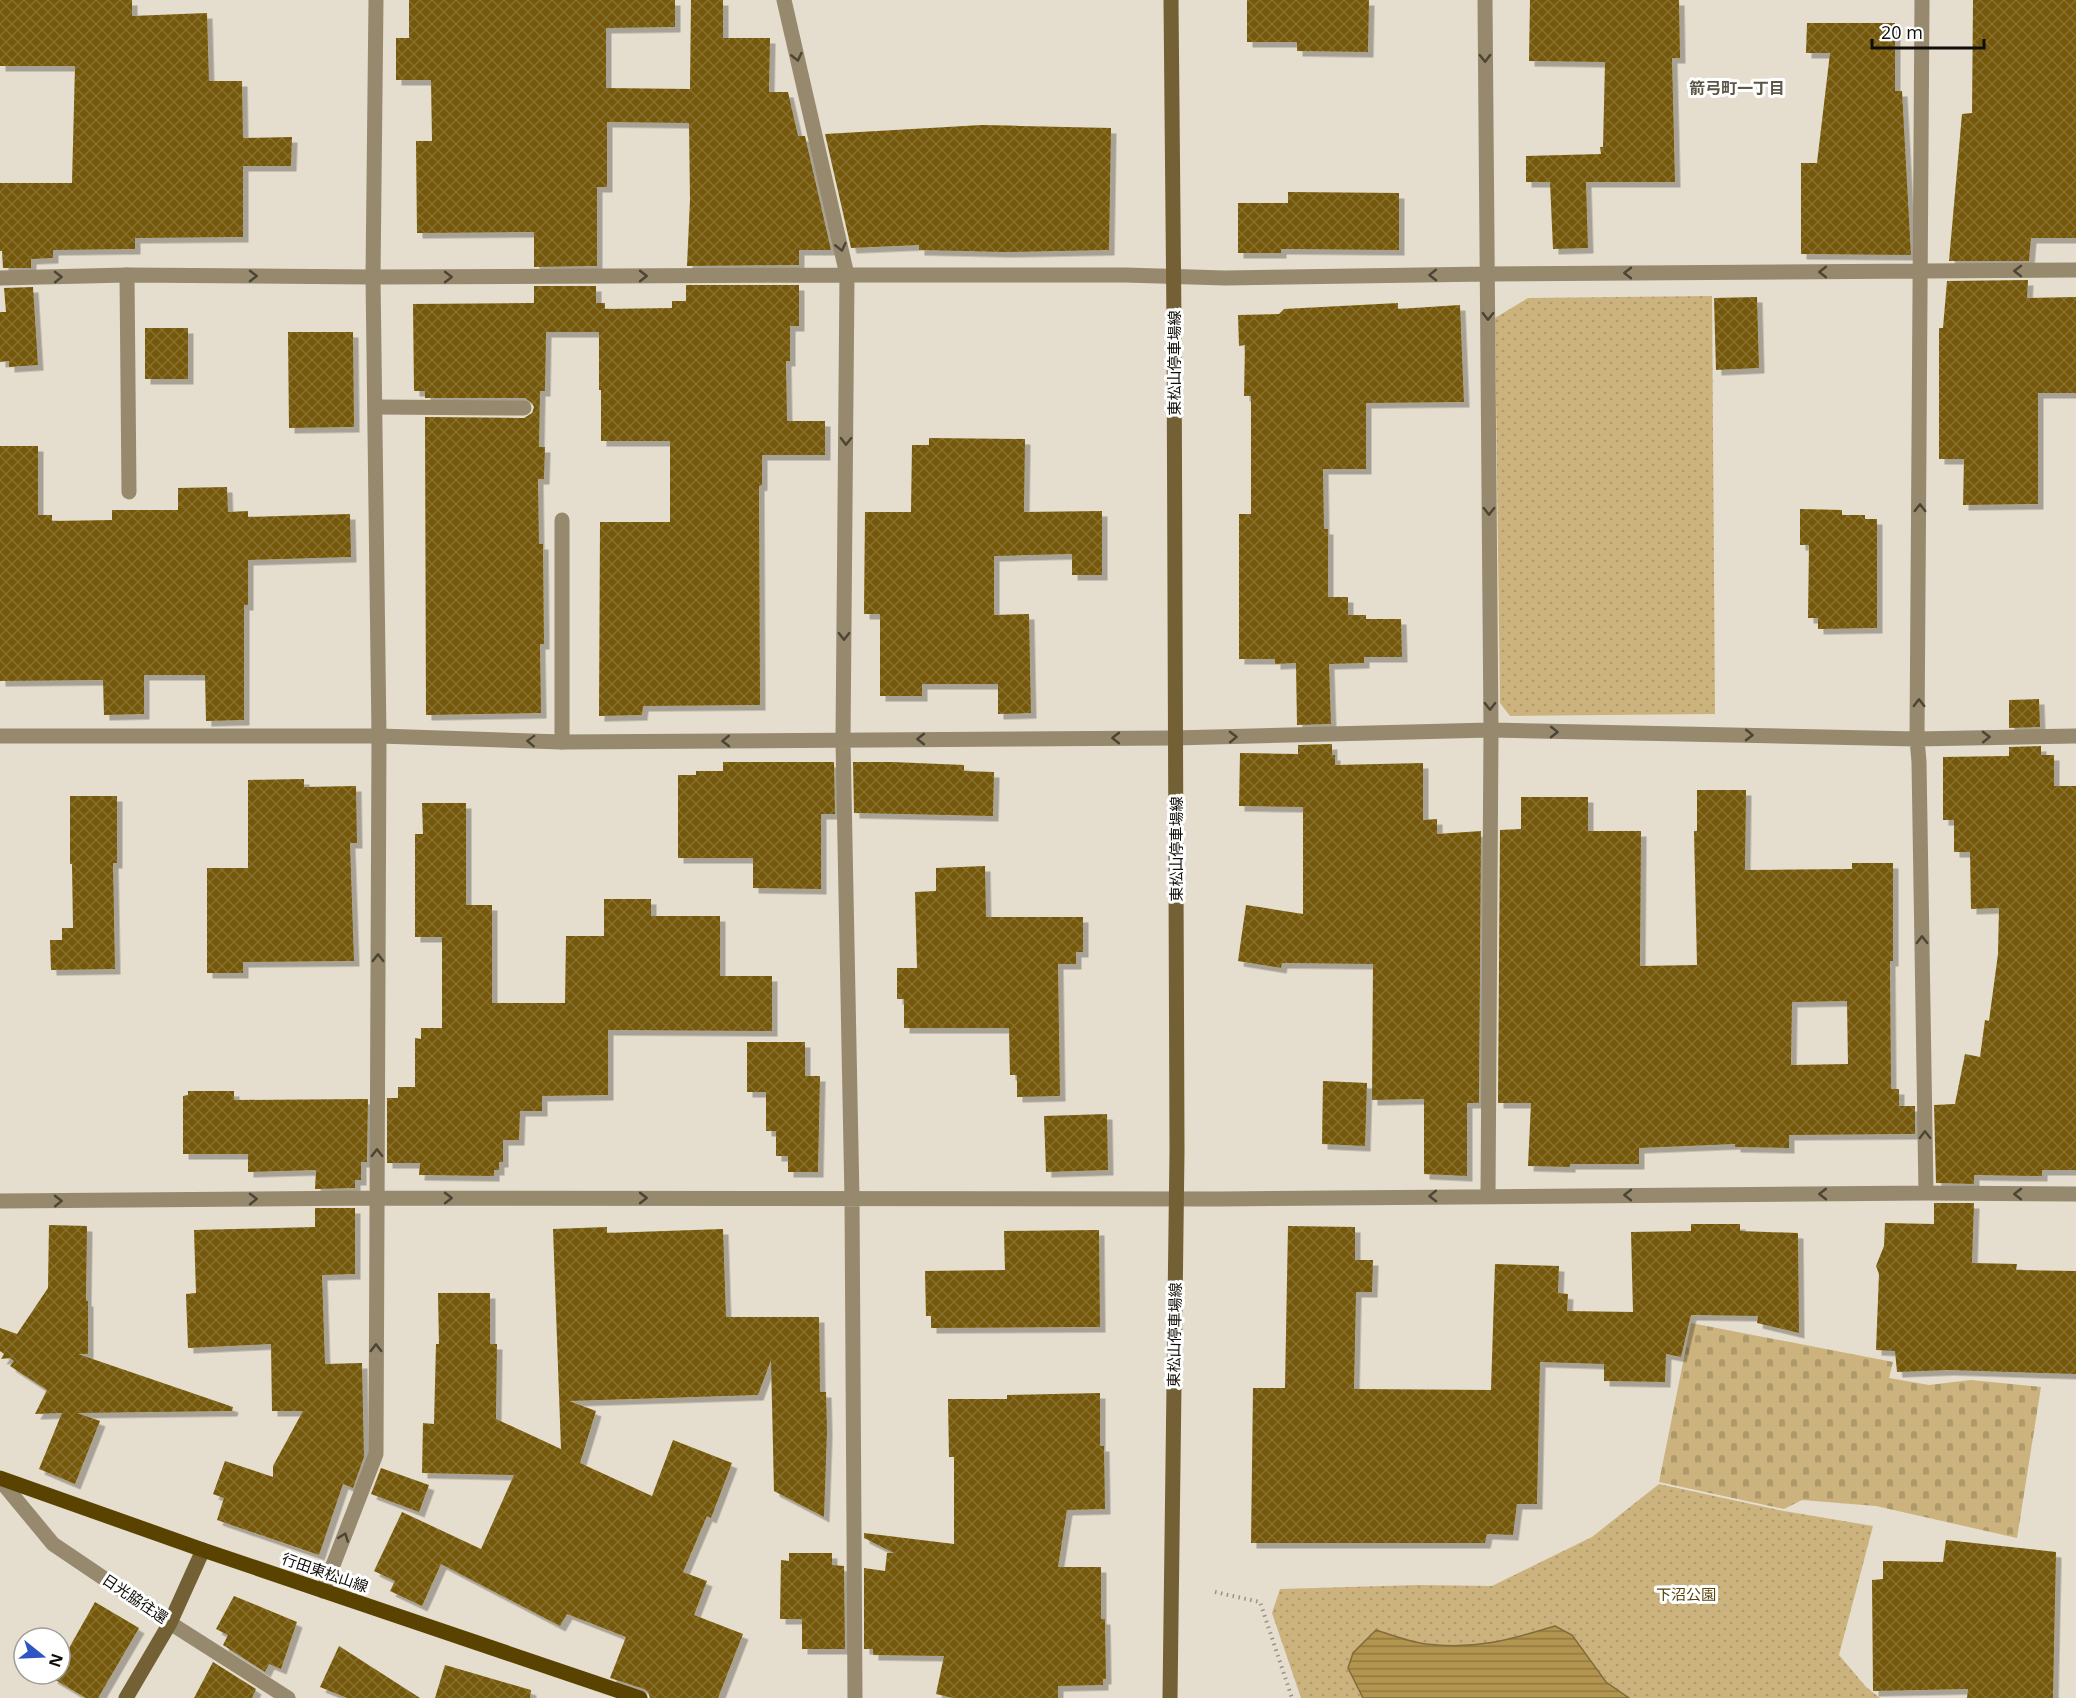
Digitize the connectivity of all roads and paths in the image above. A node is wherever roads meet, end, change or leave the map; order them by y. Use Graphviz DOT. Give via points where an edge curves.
graph roads {
  1 [pos="376,0"];
  2 [pos="784,0"];
  3 [pos="1171,0"];
  4 [pos="1485,0"];
  5 [pos="1922,0"];
  6 [pos="2076,270"];
  7 [pos="1921,271"];
  8 [pos="1488,274"];
  9 [pos="127,275"];
  10 [pos="848,275"];
  11 [pos="1174,276"];
  12 [pos="374,277"];
  13 [pos="0,278"];
  14 [pos="376,407"];
  15 [pos="524,408"];
  16 [pos="129,492"];
  17 [pos="562,520"];
  18 [pos="1491,730"];
  19 [pos="0,736"];
  20 [pos="380,736"];
  21 [pos="2076,736"];
  22 [pos="1174,738"];
  23 [pos="1917,739"];
  24 [pos="843,740"];
  25 [pos="562,742"];
  26 [pos="1926,1193"];
  27 [pos="2076,1194"];
  28 [pos="1488,1196"];
  29 [pos="377,1198"];
  30 [pos="1177,1198"];
  31 [pos="852,1199"];
  32 [pos="0,1201"];
  33 [pos="0,1479"];
  34 [pos="203,1550"];
  35 [pos="323,1592"];
  36 [pos="1215,1592"];
  37 [pos="170,1623"];
  38 [pos="126,1698"];
  39 [pos="288,1698"];
  40 [pos="640,1698"];
  41 [pos="855,1698"];
  42 [pos="1170,1698"];
  43 [pos="1292,1698"];
  1 -- 12 [label="street"];
  2 -- 10 [label="street, one-way"];
  3 -- 11 [label="main road, 東松山停車場線"];
  4 -- 8 [label="street, one-way"];
  5 -- 7 [label="street"];
  6 -- 7 [label="street, one-way"];
  7 -- 8 [label="street, one-way"];
  23 -- 7 [label="street, one-way"];
  8 -- 11 [label="street, one-way"];
  8 -- 18 [label="street, one-way"];
  9 -- 12 [label="street, one-way"];
  13 -- 9 [label="street, one-way"];
  9 -- 16 [label="street"];
  10 -- 11 [label="street"];
  12 -- 10 [label="street, one-way"];
  10 -- 24 [label="street, one-way"];
  11 -- 22 [label="main road, 東松山停車場線"];
  12 -- 14 [label="street"];
  14 -- 15 [label="street"];
  14 -- 20 [label="street"];
  17 -- 25 [label="street"];
  22 -- 18 [label="street, one-way"];
  18 -- 23 [label="street, one-way"];
  18 -- 28 [label="street"];
  19 -- 20 [label="street"];
  25 -- 20 [label="street, one-way"];
  29 -- 20 [label="street, one-way"];
  23 -- 21 [label="street, one-way"];
  22 -- 24 [label="street, one-way"];
  22 -- 30 [label="main road, 東松山停車場線"];
  26 -- 23 [label="street, one-way"];
  24 -- 25 [label="street, one-way"];
  24 -- 31 [label="street"];
  27 -- 26 [label="street, one-way"];
  26 -- 28 [label="street, one-way"];
  28 -- 30 [label="street, one-way"];
  29 -- 31 [label="street, one-way"];
  32 -- 29 [label="street, one-way"];
  35 -- 29 [label="street, one-way" via="376,1454"];
  30 -- 31 [label="street"];
  30 -- 42 [label="main road, 東松山停車場線"];
  31 -- 41 [label="street"];
  33 -- 34 [label="main road, 行田東松山線"];
  33 -- 37 [label="street, 日光脇往還" via="53,1544"];
  34 -- 35 [label="main road, 行田東松山線"];
  34 -- 37 [label="main road"];
  35 -- 40 [label="main road, 行田東松山線"];
  36 -- 43 [label="path" via="1260,1602"];
  37 -- 38 [label="main road"];
  37 -- 39 [label="street, 日光脇往還"];
}
